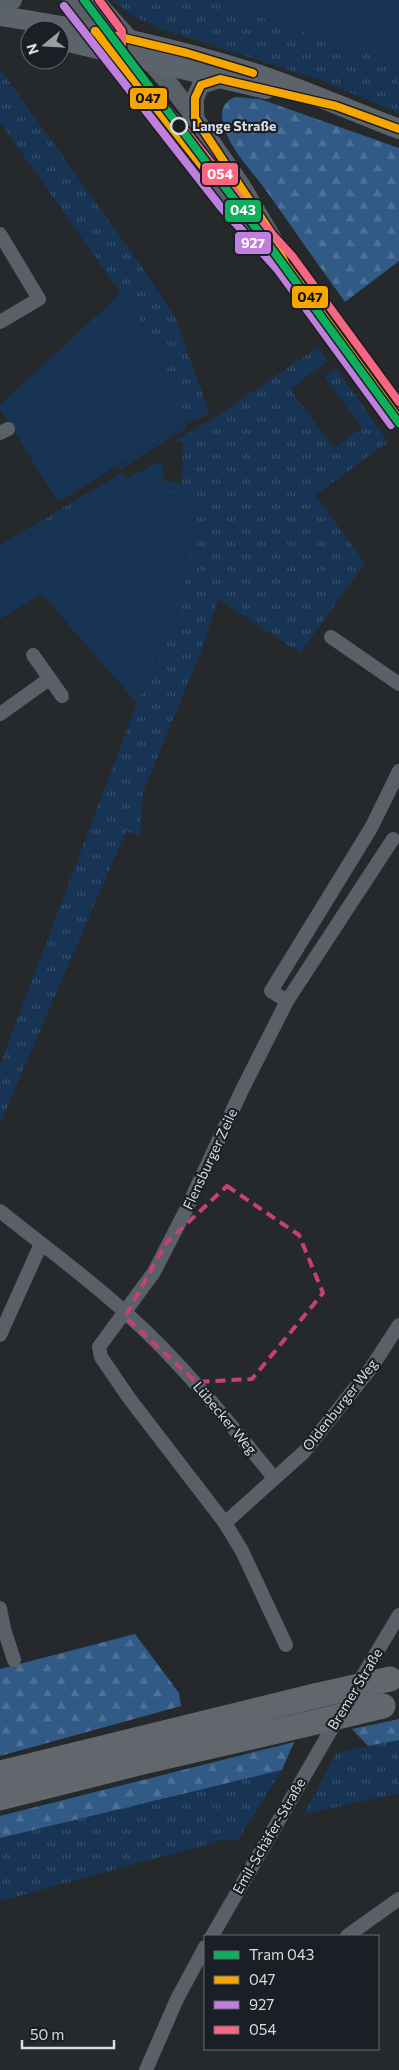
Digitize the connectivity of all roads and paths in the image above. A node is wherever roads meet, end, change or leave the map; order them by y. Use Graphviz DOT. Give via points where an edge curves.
graph roads {
  1 [pos="13,0"];
  2 [pos="72,0"];
  3 [pos="95,0"];
  4 [pos="0,10"];
  5 [pos="0,16"];
  6 [pos="0,22"];
  7 [pos="20,28"];
  8 [pos="95,31"];
  9 [pos="130,39"];
  10 [pos="70,43"];
  11 [pos="112,54"];
  12 [pos="151,62"];
  13 [pos="220,79"];
  14 [pos="336,106"];
  15 [pos="195,118"];
  16 [pos="399,129"];
  17 [pos="0,234"];
  18 [pos="285,263"];
  19 [pos="0,322"];
  20 [pos="399,419"];
  21 [pos="331,637"];
  22 [pos="32,655"];
  23 [pos="50,678"];
  24 [pos="399,684"];
  25 [pos="62,696"];
  26 [pos="0,714"];
  27 [pos="399,771"];
  28 [pos="371,828"];
  29 [pos="396,841"];
  30 [pos="287,1001"];
  31 [pos="0,1211"];
  32 [pos="41,1244"];
  33 [pos="126,1313"];
  34 [pos="399,1325"];
  35 [pos="0,1335"];
  36 [pos="274,1478"];
  37 [pos="225,1523"];
  38 [pos="0,1608"];
  39 [pos="399,1615"];
  40 [pos="286,1645"];
  41 [pos="14,1660"];
  42 [pos="394,1678"];
  43 [pos="391,1704"];
  44 [pos="326,1736"];
  45 [pos="0,1773"];
  46 [pos="0,1798"];
  47 [pos="399,1899"];
  48 [pos="213,1935"];
  49 [pos="348,1935"];
  50 [pos="204,1952"];
  51 [pos="146,2070"];
  1 -- 4 [label="street"];
  2 -- 8 [label="street"];
  3 -- 9 [label="street"];
  5 -- 8 [label="main road"];
  6 -- 7 [label="main road"];
  8 -- 9 [label="main road"];
  8 -- 11 [label="street"];
  9 -- 12 [label="street"];
  9 -- 14 [label="main road" via="256,74"];
  10 -- 11 [label="main road"];
  11 -- 12 [label="main road"];
  11 -- 18 [label="street" via="228,200"];
  12 -- 13 [label="main road"];
  12 -- 15 [label="street"];
  13 -- 14 [label="main road"];
  13 -- 15 [label="street" via="201,85 194,98"];
  14 -- 16 [label="main road"];
  15 -- 18 [label="street" via="270,231"];
  17 -- 19 [label="street" via="39,299"];
  18 -- 20 [label="street"];
  21 -- 24 [label="street"];
  22 -- 23 [label="street"];
  23 -- 25 [label="street"];
  23 -- 26 [label="street"];
  27 -- 28 [label="street"];
  28 -- 29 [label="street"];
  28 -- 30 [label="street" via="271,991"];
  29 -- 30 [label="street, Flensburger Zeile"];
  30 -- 33 [label="street, Flensburger Zeile" via="188,1208 154,1272"];
  31 -- 32 [label="street, Lübecker Weg"];
  32 -- 33 [label="street, Lübecker Weg"];
  32 -- 35 [label="street"];
  33 -- 36 [label="street, Lübecker Weg" via="188,1374"];
  33 -- 37 [label="street" via="101,1342 102,1357 129,1398"];
  34 -- 36 [label="street, Oldenburger Weg" via="331,1420 304,1452"];
  36 -- 37 [label="street"];
  37 -- 40 [label="street" via="242,1551"];
  38 -- 41 [label="street"];
  39 -- 44 [label="street, Bremer Straße"];
  42 -- 45 [label="highway, bridge"];
  43 -- 46 [label="highway, bridge"];
  44 -- 48 [label="street, Emil-Schäfer-Straße"];
  47 -- 49 [label="street"];
  50 -- 51 [label="street" via="177,1999"];
}
